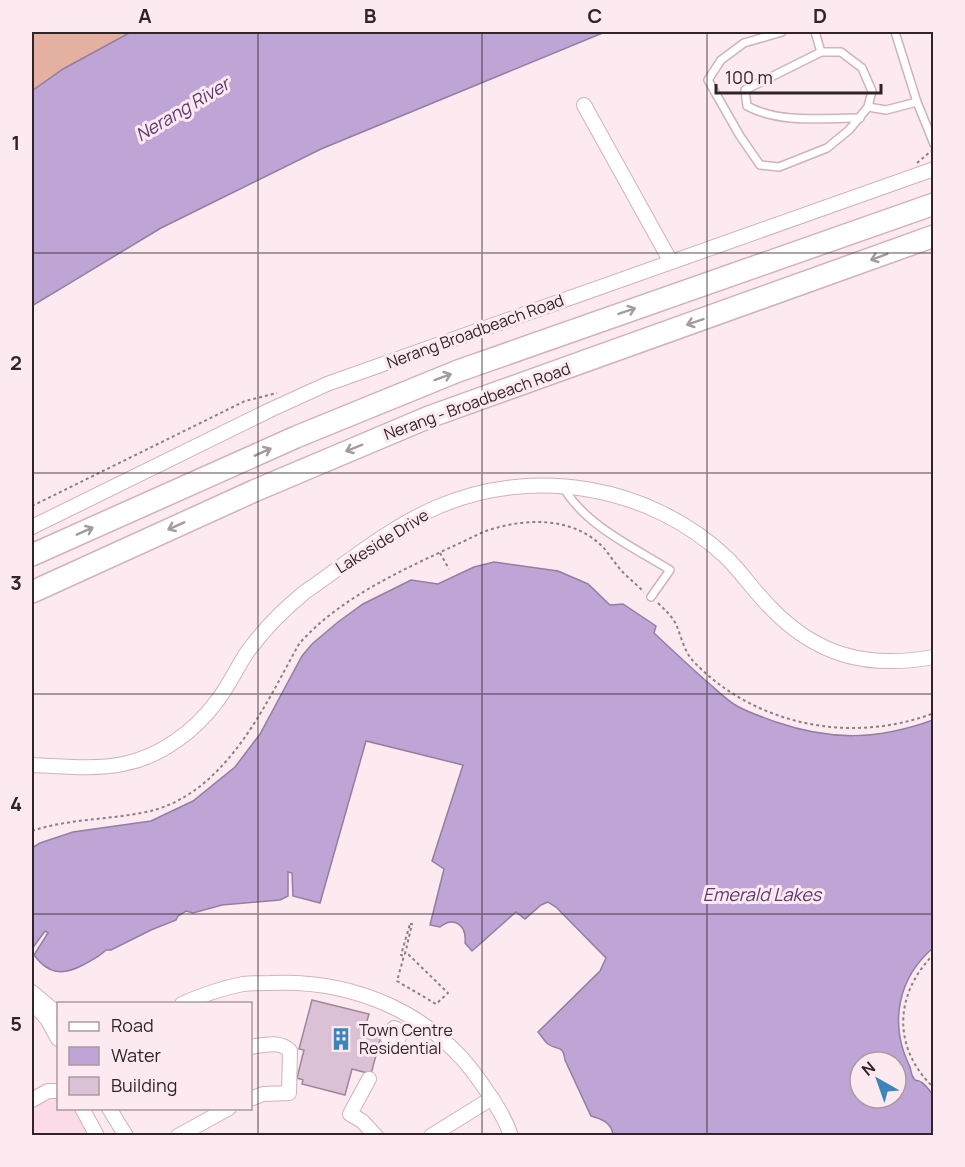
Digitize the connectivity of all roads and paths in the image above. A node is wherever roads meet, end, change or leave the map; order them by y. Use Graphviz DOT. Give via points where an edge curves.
graph roads {
  1 [pos="782,32"];
  2 [pos="816,32"];
  3 [pos="895,32"];
  4 [pos="821,52"];
  5 [pos="917,102"];
  6 [pos="584,105"];
  7 [pos="868,107"];
  8 [pos="860,118"];
  9 [pos="933,144"];
  10 [pos="933,169"];
  11 [pos="933,204"];
  12 [pos="933,236"];
  13 [pos="671,261"];
  14 [pos="563,487"];
  15 [pos="32,527"];
  16 [pos="440,553"];
  17 [pos="32,555"];
  18 [pos="449,569"];
  19 [pos="32,592"];
  20 [pos="651,597"];
  21 [pos="933,657"];
  22 [pos="933,713"];
  23 [pos="32,765"];
  24 [pos="32,829"];
  25 [pos="933,954"];
  26 [pos="32,992"];
  27 [pos="32,1002"];
  28 [pos="187,1002"];
  29 [pos="431,1002"];
  30 [pos="57,1013"];
  31 [pos="406,1015"];
  32 [pos="57,1037"];
  33 [pos="393,1039"];
  34 [pos="252,1047"];
  35 [pos="369,1079"];
  36 [pos="933,1088"];
  37 [pos="57,1091"];
  38 [pos="252,1098"];
  39 [pos="492,1098"];
  40 [pos="32,1100"];
  41 [pos="83,1110"];
  42 [pos="224,1110"];
  43 [pos="116,1111"];
  44 [pos="97,1136"];
  45 [pos="126,1136"];
  46 [pos="178,1136"];
  47 [pos="376,1136"];
  48 [pos="431,1136"];
  49 [pos="511,1136"];
  1 -- 8 [label="lane" via="744,43 721,60 708,80 760,165 779,167 827,148"];
  2 -- 4 [label="lane"];
  3 -- 5 [label="lane"];
  4 -- 7 [label="lane" via="841,52 862,68 872,91"];
  4 -- 8 [label="lane" via="745,90 747,106 761,113 797,118"];
  5 -- 7 [label="lane" via="886,110"];
  5 -- 9 [label="lane"];
  6 -- 13 [label="street"];
  7 -- 8 [label="lane"];
  10 -- 13 [label="street, Nerang Broadbeach Road"];
  17 -- 11 [label="main road, Nerang - Broadbeach Road, one-way" via="296,437 458,371"];
  12 -- 19 [label="main road, Nerang - Broadbeach Road, one-way" via="429,417"];
  13 -- 15 [label="street, Nerang Broadbeach Road" via="327,384"];
  14 -- 20 [label="lane" via="586,517 670,570"];
  14 -- 21 [label="street, Lakeside Drive" via="628,499 677,521 727,558 786,624 830,650 875,662"];
  14 -- 23 [label="street, Lakeside Drive" via="494,489 434,508 398,528 288,605 248,652 217,702 157,752 124,764"];
  16 -- 18 [label="path"];
  16 -- 20 [label="path" via="502,525 557,523 602,545 619,568"];
  16 -- 24 [label="path" via="341,606 309,633 247,735 216,772 198,786 142,813"];
  20 -- 22 [label="path" via="670,615 692,660 734,696 764,710 828,728 892,725"];
  25 -- 36 [label="path" via="914,978 906,997 903,1022 905,1045 920,1074"];
  26 -- 30 [label="street"];
  27 -- 32 [label="street"];
  28 -- 31 [label="street" via="244,984 292,982 355,991"];
  29 -- 29 [label="path" via="436,1004 448,993 405,954 410,924 397,981"];
  31 -- 33 [label="street"];
  31 -- 39 [label="street" via="456,1052"];
  34 -- 38 [label="street" via="277,1044 290,1052 289,1093"];
  35 -- 47 [label="street" via="350,1114"];
  37 -- 40 [label="street" via="48,1091"];
  39 -- 48 [label="street"];
  39 -- 49 [label="street"];
  41 -- 44 [label="street"];
  42 -- 46 [label="street"];
  43 -- 45 [label="street"];
}
